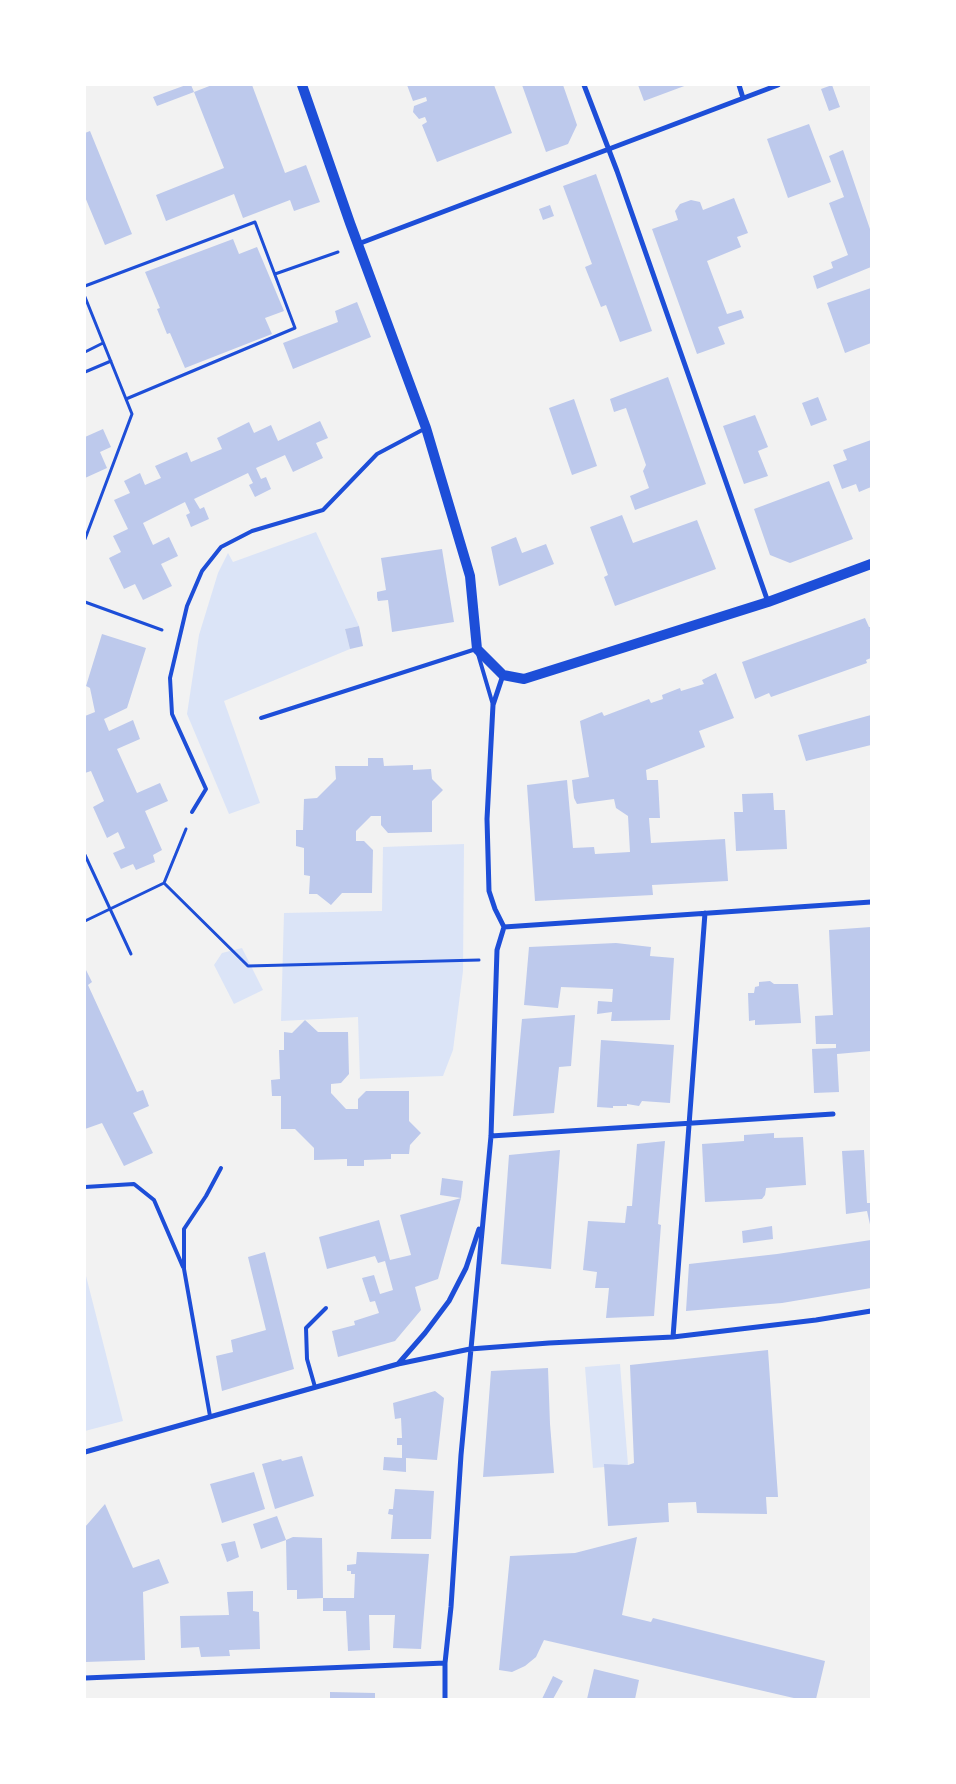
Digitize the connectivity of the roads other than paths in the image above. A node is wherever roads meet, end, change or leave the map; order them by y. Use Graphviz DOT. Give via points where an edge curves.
graph roads {
  1 [pos="302,85"];
  2 [pos="584,85"];
  3 [pos="739,85"];
  4 [pos="778,85"];
  5 [pos="743,98"];
  6 [pos="608,149"];
  7 [pos="358,244"];
  8 [pos="426,428"];
  9 [pos="871,564"];
  10 [pos="768,602"];
  11 [pos="476,649"];
  12 [pos="503,675"];
  13 [pos="493,705"];
  14 [pos="261,718"];
  15 [pos="192,812"];
  16 [pos="871,902"];
  17 [pos="705,913"];
  18 [pos="504,927"];
  19 [pos="833,1114"];
  20 [pos="689,1123"];
  21 [pos="490,1136"];
  22 [pos="221,1168"];
  23 [pos="85,1187"];
  24 [pos="482,1219"];
  25 [pos="184,1269"];
  26 [pos="326,1308"];
  27 [pos="871,1311"];
  28 [pos="673,1337"];
  29 [pos="470,1348"];
  30 [pos="398,1364"];
  31 [pos="315,1387"];
  32 [pos="210,1416"];
  33 [pos="85,1452"];
  34 [pos="445,1663"];
  35 [pos="85,1678"];
  36 [pos="445,1699"];
  1 -- 7 [label="main road"];
  2 -- 6 [label="street"];
  3 -- 5 [label="street"];
  4 -- 5 [label="street"];
  5 -- 6 [label="street"];
  6 -- 7 [label="street"];
  6 -- 10 [label="street"];
  7 -- 8 [label="main road"];
  8 -- 11 [label="main road" via="470,576"];
  8 -- 15 [label="lane" via="377,454 323,510 252,531 221,547 202,571 187,606 170,678 172,714 206,789"];
  9 -- 10 [label="main road"];
  10 -- 12 [label="main road" via="524,679"];
  11 -- 12 [label="main road"];
  11 -- 13 [label="lane"];
  11 -- 14 [label="lane"];
  12 -- 13 [label="street"];
  13 -- 18 [label="street" via="487,819 489,890"];
  16 -- 17 [label="street"];
  17 -- 18 [label="street"];
  17 -- 20 [label="street"];
  18 -- 21 [label="street" via="496,960"];
  19 -- 20 [label="street"];
  20 -- 21 [label="street"];
  20 -- 28 [label="street"];
  21 -- 24 [label="street"];
  22 -- 25 [label="lane" via="184,1229"];
  23 -- 25 [label="lane" via="134,1184 154,1200"];
  24 -- 29 [label="street"];
  24 -- 30 [label="street" via="466,1268 449,1300 426,1333"];
  25 -- 32 [label="lane"];
  26 -- 31 [label="lane" via="306,1328 307,1359"];
  27 -- 28 [label="street"];
  28 -- 29 [label="street"];
  29 -- 30 [label="street"];
  29 -- 34 [label="street"];
  30 -- 31 [label="street"];
  31 -- 32 [label="street"];
  32 -- 33 [label="street"];
  34 -- 35 [label="street"];
  34 -- 36 [label="street"];
}
